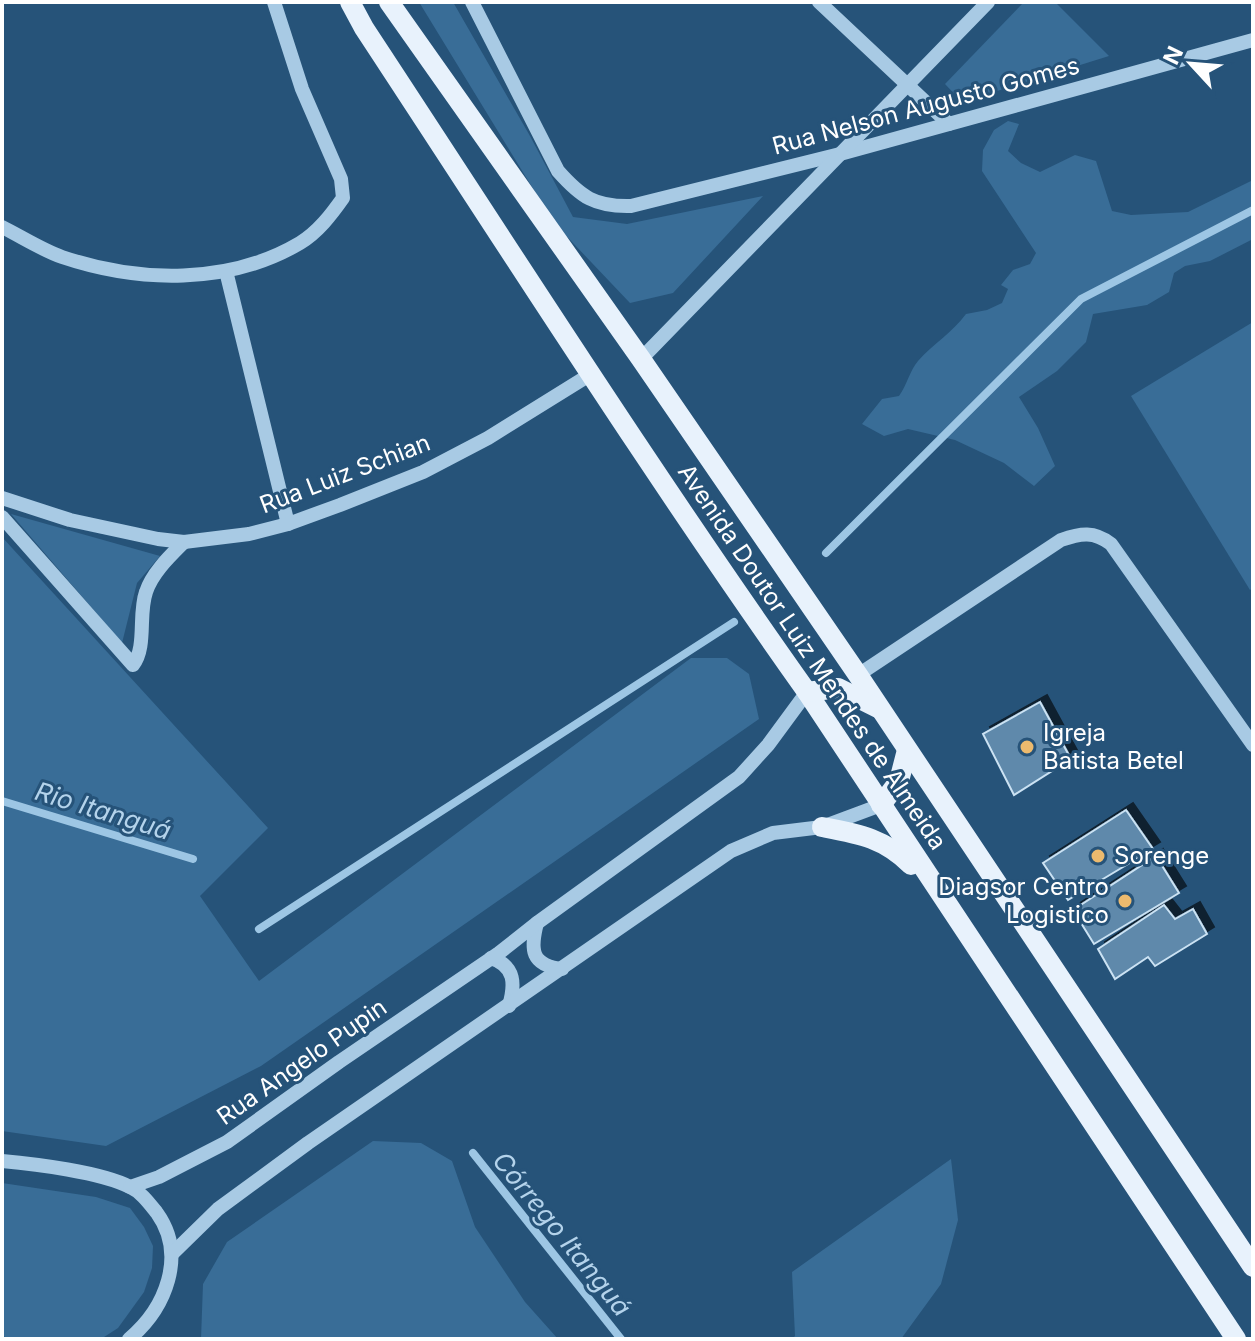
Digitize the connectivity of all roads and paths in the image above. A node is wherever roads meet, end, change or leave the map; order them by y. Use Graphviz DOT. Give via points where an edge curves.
graph roads {
  1 [pos="274,2"];
  2 [pos="350,2"];
  3 [pos="389,2"];
  4 [pos="472,2"];
  5 [pos="819,2"];
  6 [pos="988,2"];
  7 [pos="1253,40"];
  8 [pos="908,85"];
  9 [pos="949,124"];
  10 [pos="840,154"];
  11 [pos="2,227"];
  12 [pos="226,271"];
  13 [pos="641,359"];
  14 [pos="591,374"];
  15 [pos="2,498"];
  16 [pos="2,517"];
  17 [pos="288,524"];
  18 [pos="184,542"];
  19 [pos="858,675"];
  20 [pos="807,692"];
  21 [pos="882,711"];
  22 [pos="1253,745"];
  23 [pos="907,750"];
  24 [pos="881,805"];
  25 [pos="822,827"];
  26 [pos="937,891"];
  27 [pos="537,923"];
  28 [pos="491,958"];
  29 [pos="562,969"];
  30 [pos="509,1006"];
  31 [pos="2,1161"];
  32 [pos="130,1187"];
  33 [pos="173,1253"];
  34 [pos="1253,1267"];
  35 [pos="129,1339"];
  36 [pos="1236,1339"];
  1 -- 12 [label="street" via="302,89 341,179 343,198 301,242"];
  2 -- 14 [label="main road, Avenida Doutor Luiz Mendes de Almeida"];
  3 -- 13 [label="main road, Avenida Doutor Luiz Mendes de Almeida"];
  4 -- 10 [label="street, Rua Nelson Augusto Gomes" via="558,171 572,188 608,207 631,206"];
  5 -- 8 [label="street"];
  6 -- 8 [label="street"];
  7 -- 9 [label="street, Rua Nelson Augusto Gomes"];
  8 -- 9 [label="street"];
  8 -- 10 [label="street"];
  9 -- 10 [label="street, Rua Nelson Augusto Gomes"];
  10 -- 13 [label="street"];
  11 -- 12 [label="street" via="59,256 116,272 172,276"];
  12 -- 17 [label="street"];
  13 -- 19 [label="main road, Avenida Doutor Luiz Mendes de Almeida"];
  14 -- 17 [label="street, Rua Luiz Schian" via="423,472"];
  14 -- 20 [label="main road, Avenida Doutor Luiz Mendes de Almeida"];
  15 -- 18 [label="street, Rua Luiz Schian" via="70,520"];
  16 -- 18 [label="street" via="133,665 139,658 146,591"];
  17 -- 18 [label="street, Rua Luiz Schian"];
  19 -- 21 [label="main road, Avenida Doutor Luiz Mendes de Almeida"];
  19 -- 22 [label="street" via="1061,540 1084,532 1111,544"];
  20 -- 21 [label="main road" via="838,688"];
  20 -- 24 [label="main road, Avenida Doutor Luiz Mendes de Almeida"];
  20 -- 27 [label="street, Rua Angelo Pupin" via="739,777"];
  21 -- 23 [label="main road, Avenida Doutor Luiz Mendes de Almeida"];
  23 -- 24 [label="main road" via="899,781"];
  23 -- 34 [label="main road, Avenida Doutor Luiz Mendes de Almeida"];
  24 -- 25 [label="street"];
  24 -- 26 [label="main road, Avenida Doutor Luiz Mendes de Almeida"];
  25 -- 26 [label="main road" via="868,836 897,851"];
  25 -- 29 [label="street" via="773,833 731,851"];
  26 -- 36 [label="main road, Avenida Doutor Luiz Mendes de Almeida"];
  27 -- 28 [label="street, Rua Angelo Pupin"];
  27 -- 29 [label="street" via="535,955 547,967"];
  28 -- 30 [label="street" via="512,973"];
  28 -- 32 [label="street, Rua Angelo Pupin" via="227,1142"];
  29 -- 30 [label="street"];
  30 -- 33 [label="street" via="218,1209"];
  31 -- 32 [label="street"];
  32 -- 33 [label="street" via="161,1218"];
  33 -- 35 [label="street" via="159,1303"];
}
